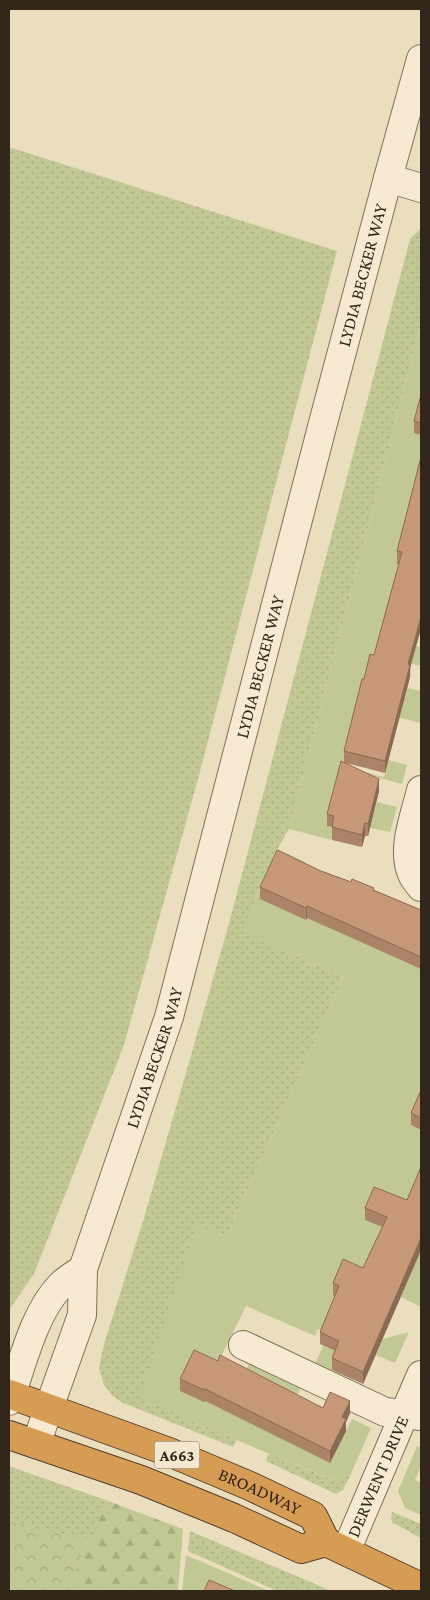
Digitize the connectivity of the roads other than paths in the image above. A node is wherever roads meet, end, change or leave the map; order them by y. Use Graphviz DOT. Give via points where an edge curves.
graph roads {
  1 [pos="421,58"];
  2 [pos="388,178"];
  3 [pos="421,188"];
  4 [pos="421,790"];
  5 [pos="421,887"];
  6 [pos="83,1269"];
  7 [pos="243,1345"];
  8 [pos="421,1375"];
  9 [pos="10,1397"];
  10 [pos="49,1409"];
  11 [pos="413,1415"];
  12 [pos="9,1435"];
  13 [pos="36,1444"];
  14 [pos="336,1547"];
  15 [pos="421,1587"];
  1 -- 2 [label="street, LYDIA BECKER WAY"];
  2 -- 3 [label="street"];
  2 -- 6 [label="street, LYDIA BECKER WAY" via="169,1017"];
  4 -- 5 [label="street" via="408,857 413,876"];
  6 -- 9 [label="street" via="61,1284 44,1308"];
  6 -- 10 [label="street, LYDIA BECKER WAY" via="82,1315"];
  7 -- 11 [label="street" via="385,1412"];
  8 -- 11 [label="street, DERWENT DRIVE"];
  9 -- 10 [label="highway, BROADWAY / A663"];
  10 -- 13 [label="street, LYDIA BECKER WAY"];
  10 -- 14 [label="highway, BROADWAY / A663" via="169,1452 313,1516"];
  11 -- 14 [label="street, DERWENT DRIVE"];
  12 -- 13 [label="highway, BROADWAY / A663"];
  13 -- 14 [label="highway, BROADWAY / A663" via="234,1518 301,1550"];
  14 -- 15 [label="highway"];
}
